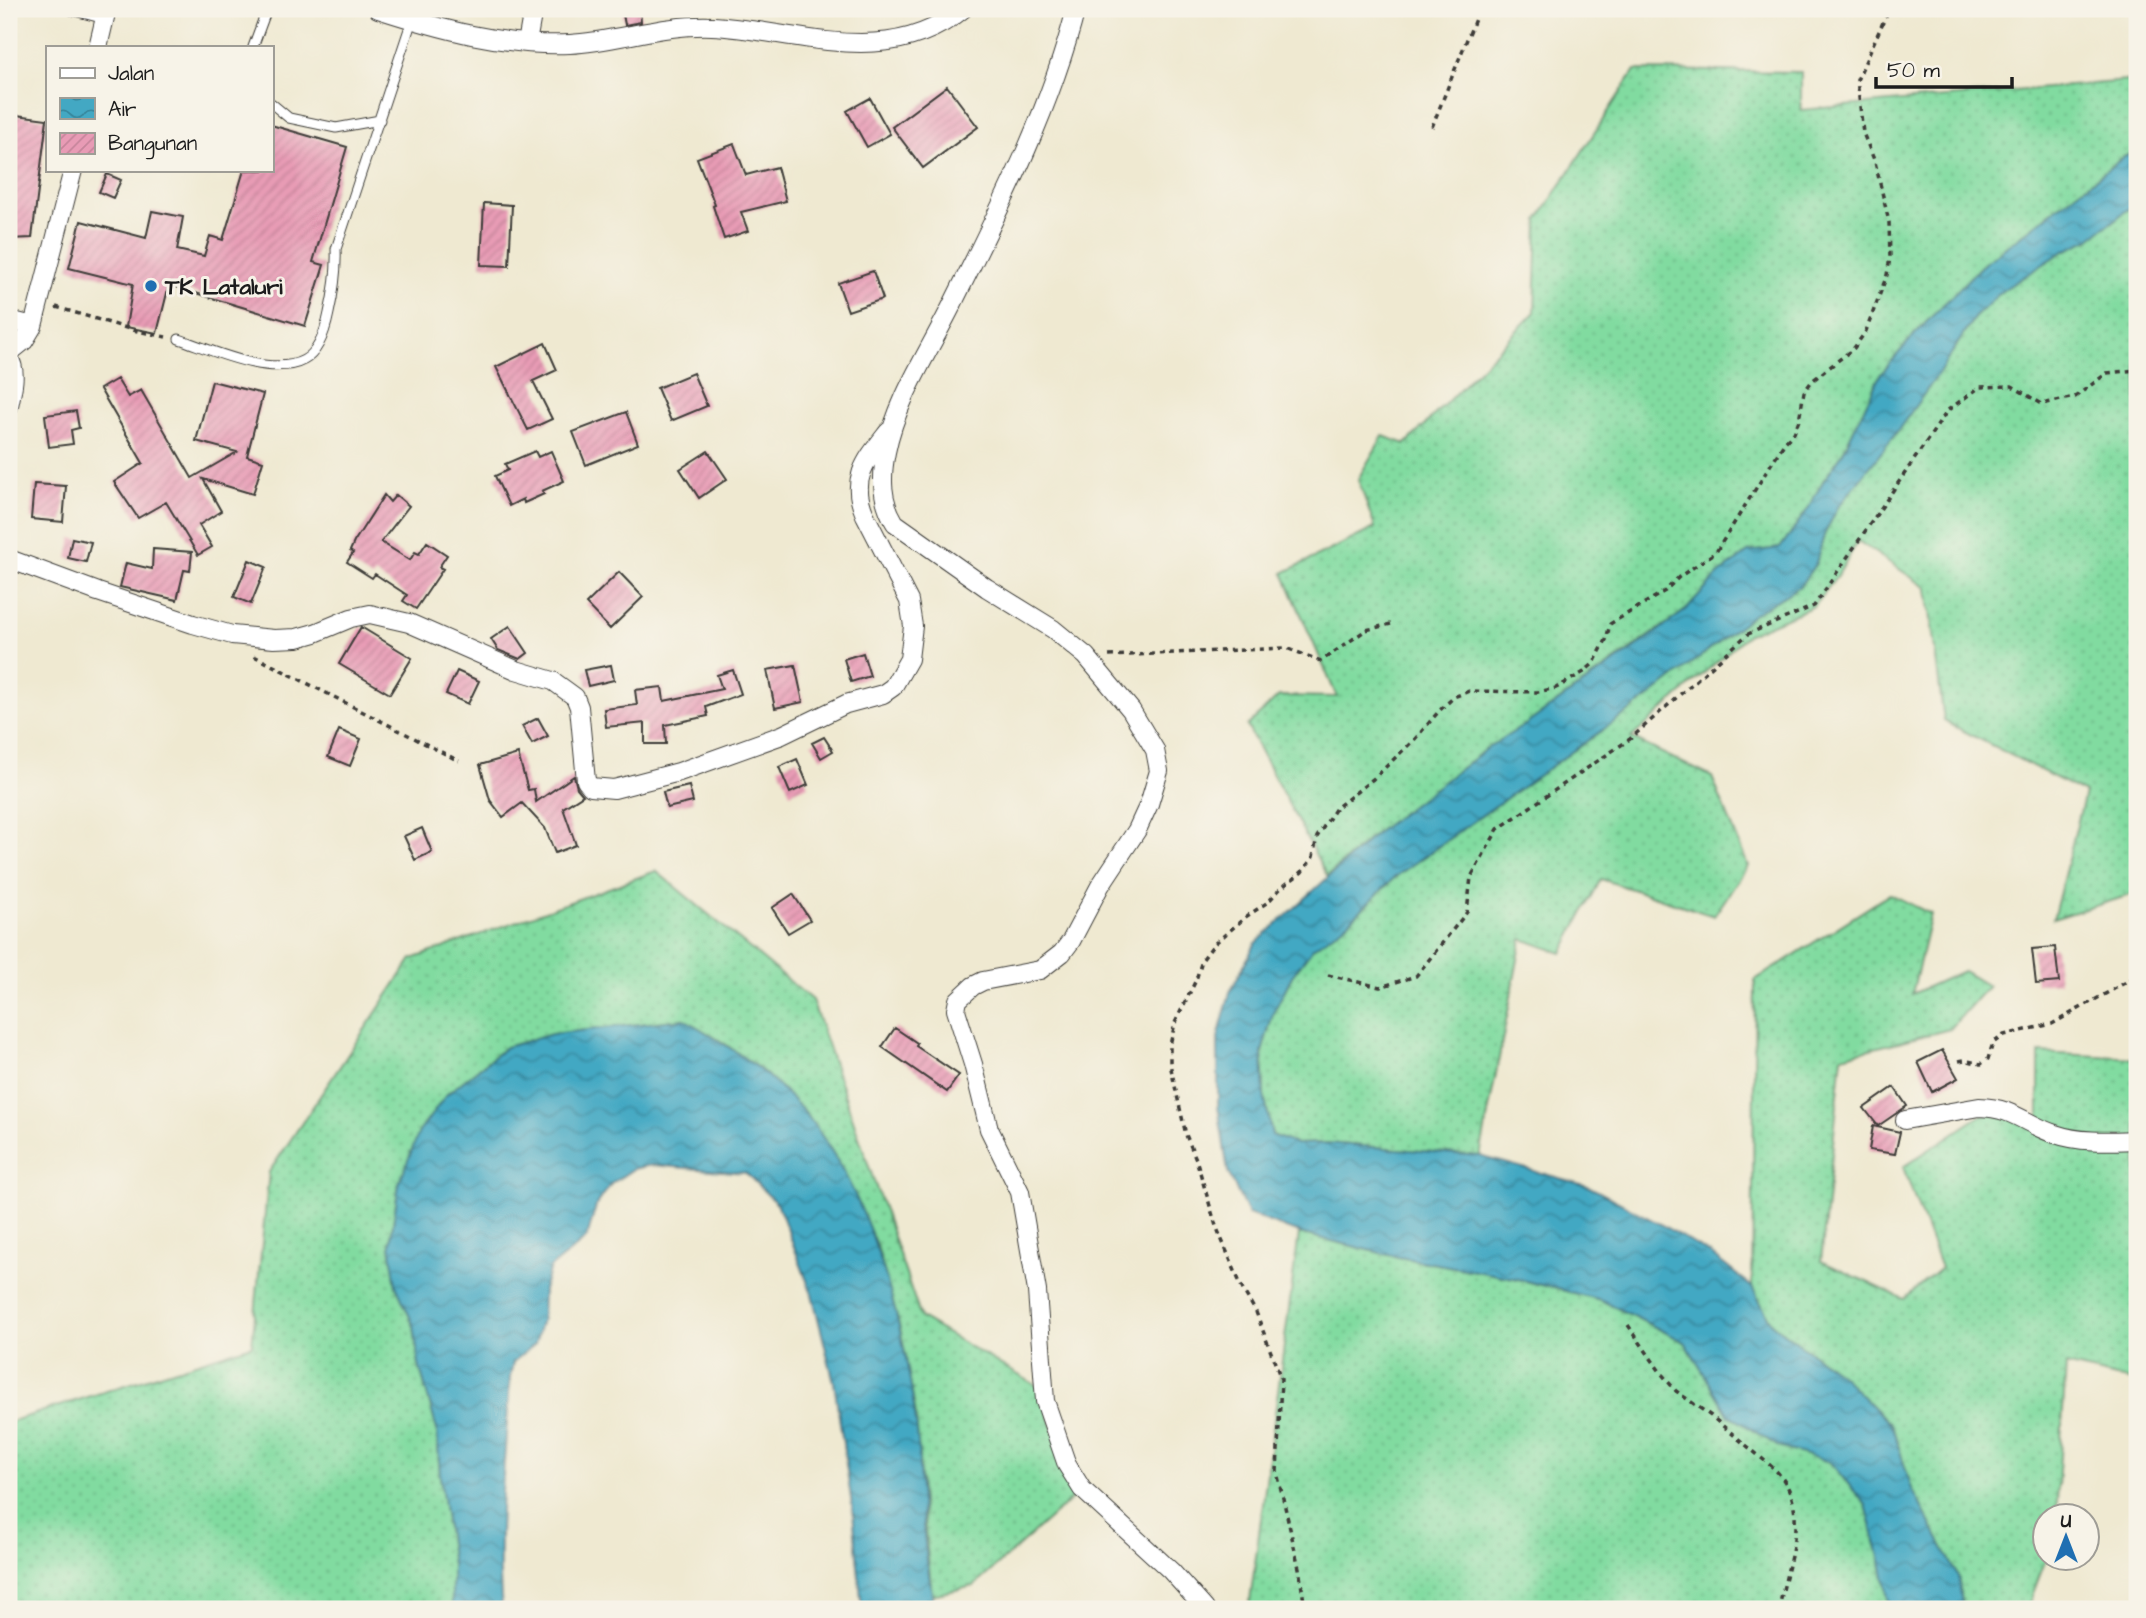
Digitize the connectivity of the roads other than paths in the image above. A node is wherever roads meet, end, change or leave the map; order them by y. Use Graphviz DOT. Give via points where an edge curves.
graph roads {
  1 [pos="67,9"];
  2 [pos="267,9"];
  3 [pos="378,9"];
  4 [pos="533,9"];
  5 [pos="963,9"];
  6 [pos="1076,9"];
  7 [pos="106,14"];
  8 [pos="412,20"];
  9 [pos="527,43"];
  10 [pos="98,46"];
  11 [pos="253,46"];
  12 [pos="273,105"];
  13 [pos="380,120"];
  14 [pos="72,172"];
  15 [pos="9,320"];
  16 [pos="33,326"];
  17 [pos="179,339"];
  18 [pos="9,355"];
  19 [pos="9,407"];
  20 [pos="894,424"];
  21 [pos="9,559"];
  22 [pos="1905,1120"];
  23 [pos="2137,1140"];
  24 [pos="1205,1609"];
  1 -- 7 [label="lane"];
  2 -- 11 [label="lane"];
  3 -- 8 [label="street"];
  4 -- 9 [label="street"];
  5 -- 9 [label="street" via="922,32 887,43 847,44 713,26 571,44"];
  6 -- 20 [label="street" via="1043,111"];
  7 -- 10 [label="street"];
  8 -- 9 [label="street" via="479,37"];
  8 -- 13 [label="lane"];
  12 -- 13 [label="lane" via="289,118 336,128"];
  13 -- 17 [label="lane" via="336,248 336,282 325,332 307,359 287,366 264,365"];
  14 -- 16 [label="street"];
  15 -- 16 [label="street"];
  16 -- 18 [label="street"];
  18 -- 19 [label="street" via="14,376"];
  20 -- 21 [label="street" via="869,456 857,492 913,614 909,659 893,687 782,735 679,772 614,789 591,787 586,781 579,707 565,688 409,622 370,614 298,638 232,635"];
  20 -- 24 [label="street" via="882,484 887,511 895,523 1086,656 1130,710 1155,750 1159,771 1155,791 1071,941 1056,960 1032,973 974,986 958,1000 956,1010 989,1129 1020,1192 1037,1291 1045,1401 1067,1465 1082,1489"];
  22 -- 23 [label="street" via="1990,1107 2071,1138"];
}
